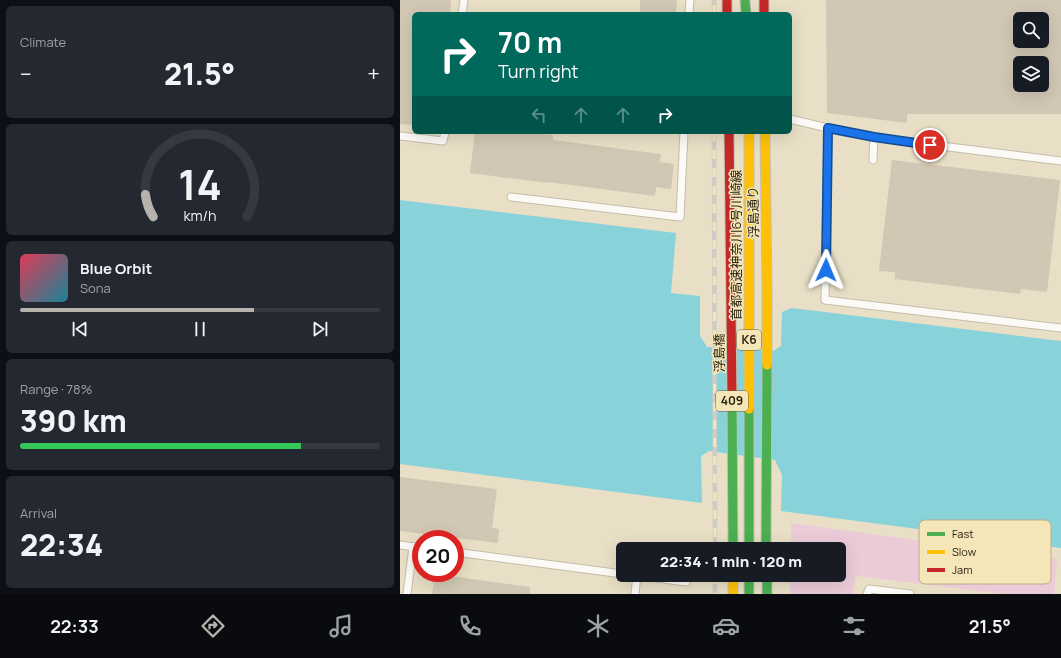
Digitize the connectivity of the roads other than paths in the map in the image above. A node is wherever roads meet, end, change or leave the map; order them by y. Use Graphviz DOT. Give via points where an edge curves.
graph roads {
  1 [pos="464,0"];
  2 [pos="690,0"];
  3 [pos="727,0"];
  4 [pos="745,0"];
  5 [pos="749,0"];
  6 [pos="760,0"];
  7 [pos="764,0"];
  8 [pos="462,12"];
  9 [pos="689,12"];
  10 [pos="728,12"];
  11 [pos="747,12"];
  12 [pos="747,12"];
  13 [pos="760,12"];
  14 [pos="764,12"];
  15 [pos="792,119"];
  16 [pos="828,128"];
  17 [pos="445,134"];
  18 [pos="684,134"];
  19 [pos="729,134"];
  20 [pos="749,134"];
  21 [pos="760,134"];
  22 [pos="765,134"];
  23 [pos="400,136"];
  24 [pos="874,137"];
  25 [pos="873,160"];
  26 [pos="1061,161"];
  27 [pos="511,197"];
  28 [pos="731,286"];
  29 [pos="1061,328"];
  30 [pos="733,542"];
  31 [pos="749,542"];
  32 [pos="760,542"];
  33 [pos="766,542"];
  34 [pos="400,545"];
  35 [pos="412,547"];
  36 [pos="464,553"];
  37 [pos="412,555"];
  38 [pos="616,573"];
  39 [pos="636,582"];
  40 [pos="733,582"];
  41 [pos="749,582"];
  42 [pos="760,582"];
  43 [pos="767,582"];
  44 [pos="407,594"];
  45 [pos="635,594"];
  46 [pos="733,594"];
  47 [pos="749,594"];
  48 [pos="760,594"];
  49 [pos="767,594"];
  50 [pos="867,594"];
  51 [pos="910,594"];
  1 -- 8 [label="lane"];
  2 -- 9 [label="lane"];
  3 -- 10 [label="highway"];
  4 -- 11 [label="highway"];
  5 -- 12 [label="highway"];
  6 -- 13 [label="highway"];
  7 -- 14 [label="highway"];
  15 -- 16 [label="lane"];
  16 -- 24 [label="lane"];
  16 -- 29 [label="lane" via="825,300"];
  17 -- 23 [label="lane" via="443,141"];
  18 -- 27 [label="lane" via="680,217"];
  19 -- 28 [label="highway, 浮島通り / 409"];
  20 -- 31 [label="highway, 首都高速神奈川6号川崎線 / K6"];
  21 -- 32 [label="highway, 首都高速神奈川6号川崎線 / K6"];
  22 -- 33 [label="highway, 浮島通り / 409"];
  24 -- 25 [label="lane"];
  24 -- 26 [label="lane"];
  28 -- 30 [label="highway, 浮島橋 / 409"];
  34 -- 35 [label="lane"];
  36 -- 38 [label="lane"];
  37 -- 44 [label="lane"];
  39 -- 45 [label="lane"];
  40 -- 46 [label="highway"];
  41 -- 47 [label="highway"];
  42 -- 48 [label="highway"];
  43 -- 49 [label="highway"];
  50 -- 51 [label="lane" via="869,589"];
}
